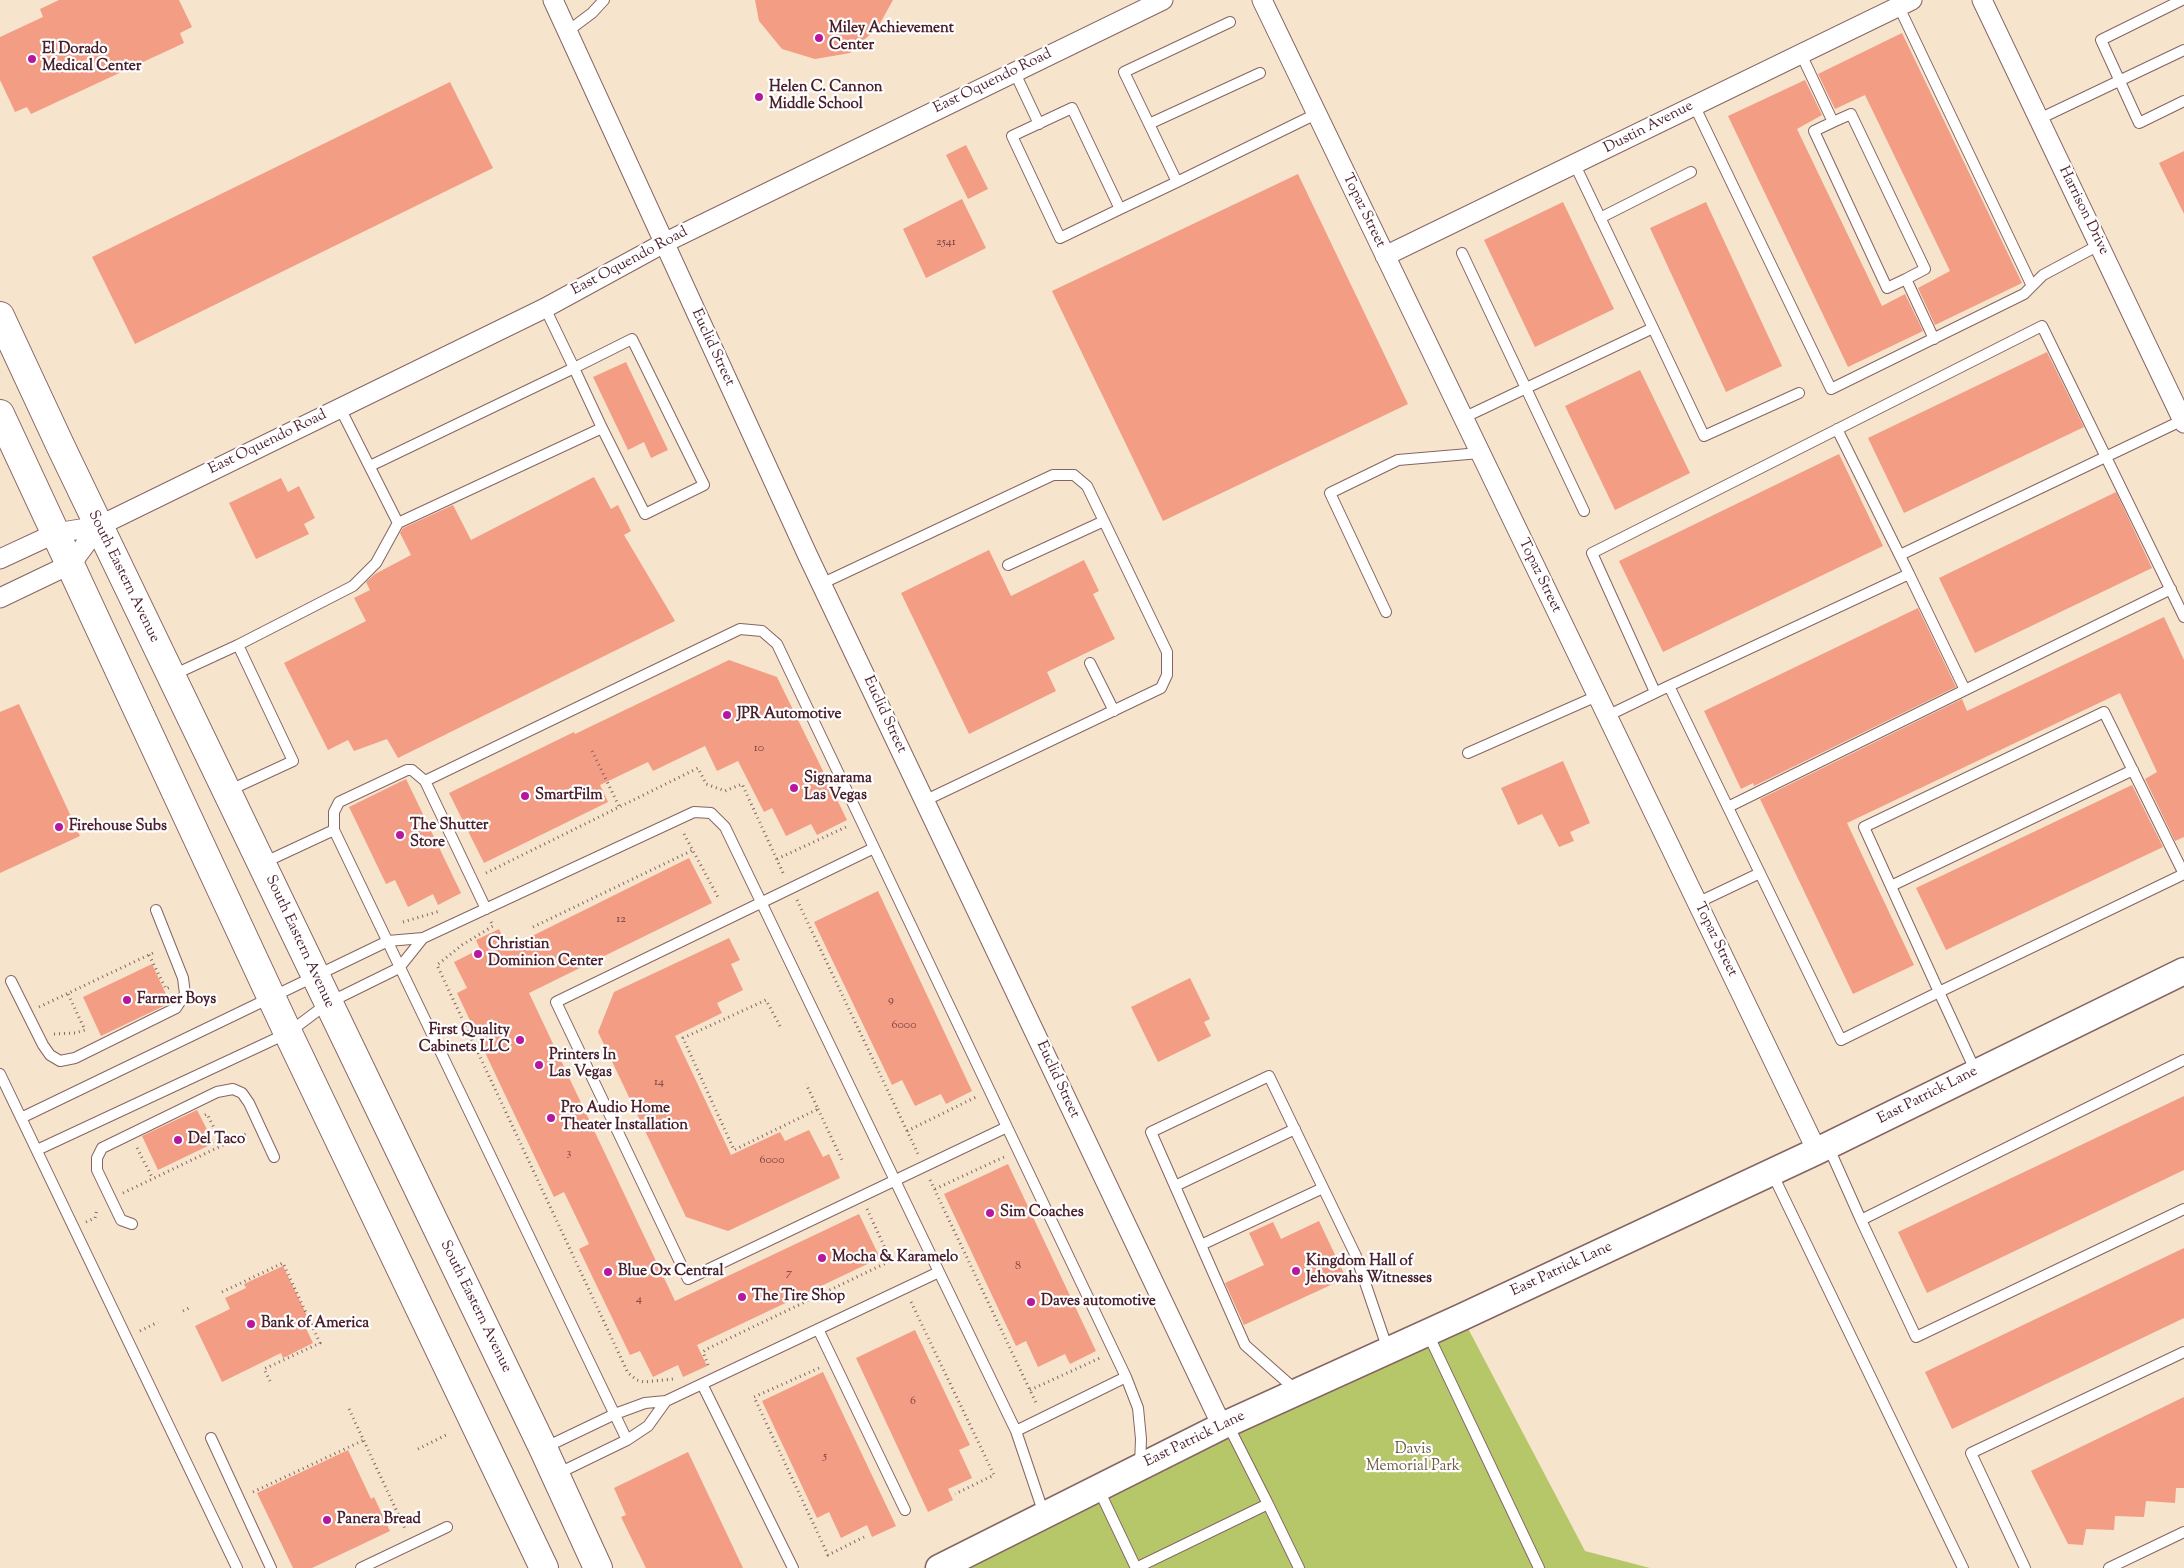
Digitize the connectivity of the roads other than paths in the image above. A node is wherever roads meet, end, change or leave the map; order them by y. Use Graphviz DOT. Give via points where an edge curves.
graph roads {
  1 [pos="553,0"];
  2 [pos="604,0"];
  3 [pos="1163,0"];
  4 [pos="1262,0"];
  5 [pos="1982,0"];
  6 [pos="2182,0"];
  7 [pos="1906,4"];
  8 [pos="1230,22"];
  9 [pos="568,31"];
  10 [pos="2184,50"];
  11 [pos="1802,54"];
  12 [pos="1014,72"];
  13 [pos="1260,73"];
  14 [pos="2120,80"];
  15 [pos="2184,101"];
  16 [pos="1694,105"];
  17 [pos="1316,114"];
  18 [pos="2039,119"];
  19 [pos="1833,122"];
  20 [pos="1039,124"];
  21 [pos="1149,124"];
  22 [pos="1575,165"];
  23 [pos="1691,172"];
  24 [pos="1176,182"];
  25 [pos="1120,209"];
  26 [pos="1600,218"];
  27 [pos="664,243"];
  28 [pos="2099,245"];
  29 [pos="1462,253"];
  30 [pos="1385,256"];
  31 [pos="1906,280"];
  32 [pos="2032,286"];
  33 [pos="544,308"];
  34 [pos="0,316"];
  35 [pos="1653,328"];
  36 [pos="1934,339"];
  37 [pos="574,368"];
  38 [pos="1526,388"];
  39 [pos="1799,393"];
  40 [pos="340,408"];
  41 [pos="0,414"];
  42 [pos="2182,415"];
  43 [pos="1463,418"];
  44 [pos="602,428"];
  45 [pos="1838,429"];
  46 [pos="1480,453"];
  47 [pos="2106,457"];
  48 [pos="370,466"];
  49 [pos="1584,511"];
  50 [pos="1104,521"];
  51 [pos="398,523"];
  52 [pos="99,526"];
  53 [pos="56,533"];
  54 [pos="1900,555"];
  55 [pos="0,559"];
  56 [pos="71,564"];
  57 [pos="1008,566"];
  58 [pos="1909,574"];
  59 [pos="821,584"];
  60 [pos="2171,589"];
  61 [pos="0,598"];
  62 [pos="1386,612"];
  63 [pos="2184,617"];
  64 [pos="238,645"];
  65 [pos="1090,663"];
  66 [pos="171,676"];
  67 [pos="1669,686"];
  68 [pos="1965,690"];
  69 [pos="1655,692"];
  70 [pos="1597,696"];
  71 [pos="1114,711"];
  72 [pos="1607,716"];
  73 [pos="1468,753"];
  74 [pos="2132,770"];
  75 [pos="424,781"];
  76 [pos="227,792"];
  77 [pos="924,801"];
  78 [pos="1728,807"];
  79 [pos="334,830"];
  80 [pos="874,848"];
  81 [pos="262,864"];
  82 [pos="1760,873"];
  83 [pos="1891,886"];
  84 [pos="761,902"];
  85 [pos="1697,903"];
  86 [pos="486,909"];
  87 [pos="156,910"];
  88 [pos="423,938"];
  89 [pos="388,941"];
  90 [pos="399,968"];
  91 [pos="2184,970"];
  92 [pos="316,977"];
  93 [pos="11,981"];
  94 [pos="1940,992"];
  95 [pos="272,998"];
  96 [pos="328,1003"];
  97 [pos="288,1033"];
  98 [pos="2184,1060"];
  99 [pos="1976,1072"];
  100 [pos="0,1074"];
  101 [pos="21,1118"];
  102 [pos="1007,1127"];
  103 [pos="1295,1129"];
  104 [pos="1822,1149"];
  105 [pos="37,1150"];
  106 [pos="274,1157"];
  107 [pos="1772,1172"];
  108 [pos="895,1181"];
  109 [pos="1174,1186"];
  110 [pos="1323,1188"];
  111 [pos="2184,1209"];
  112 [pos="1861,1220"];
  113 [pos="132,1224"];
  114 [pos="1201,1245"];
  115 [pos="939,1272"];
  116 [pos="818,1329"];
  117 [pos="1428,1333"];
  118 [pos="1388,1350"];
  119 [pos="2184,1352"];
  120 [pos="1126,1376"];
  121 [pos="702,1384"];
  122 [pos="1298,1391"];
  123 [pos="666,1401"];
  124 [pos="615,1414"];
  125 [pos="1225,1425"];
  126 [pos="1016,1431"];
  127 [pos="211,1438"];
  128 [pos="627,1440"];
  129 [pos="543,1448"];
  130 [pos="1140,1467"];
  131 [pos="555,1474"];
  132 [pos="1098,1488"];
  133 [pos="1268,1504"];
  134 [pos="905,1510"];
  135 [pos="1044,1515"];
  136 [pos="447,1527"];
  137 [pos="2184,1532"];
  138 [pos="237,1568"];
  139 [pos="272,1568"];
  140 [pos="361,1568"];
  141 [pos="544,1568"];
  142 [pos="598,1568"];
  143 [pos="793,1568"];
  144 [pos="939,1568"];
  145 [pos="1136,1568"];
  146 [pos="1299,1568"];
  147 [pos="1539,1568"];
  148 [pos="1963,1568"];
  149 [pos="2026,1568"];
  150 [pos="2110,1568"];
  1 -- 9 [label="street, Euclid Street"];
  2 -- 9 [label="lane"];
  3 -- 12 [label="street, East Oquendo Road"];
  4 -- 17 [label="street, Topaz Street"];
  5 -- 18 [label="street, Harrison Drive"];
  6 -- 14 [label="lane" via="2100,40"];
  7 -- 11 [label="street, Dustin Avenue"];
  7 -- 32 [label="lane"];
  8 -- 21 [label="lane" via="1124,72"];
  9 -- 27 [label="street, Euclid Street"];
  10 -- 14 [label="lane"];
  11 -- 16 [label="street, Dustin Avenue"];
  11 -- 19 [label="lane"];
  12 -- 20 [label="lane"];
  12 -- 27 [label="street, East Oquendo Road"];
  13 -- 21 [label="lane"];
  14 -- 15 [label="lane" via="2139,122"];
  14 -- 18 [label="lane"];
  16 -- 22 [label="street, Dustin Avenue"];
  16 -- 36 [label="lane" via="1831,389"];
  17 -- 24 [label="lane"];
  17 -- 30 [label="street, Topaz Street"];
  18 -- 28 [label="street, Harrison Drive"];
  19 -- 31 [label="lane" via="1851,114 1925,269"];
  19 -- 31 [label="lane" via="1814,131 1878,271 1887,288"];
  20 -- 25 [label="lane" via="1072,108"];
  20 -- 25 [label="lane" via="1012,136 1060,238"];
  21 -- 24 [label="lane"];
  22 -- 26 [label="lane"];
  22 -- 30 [label="street, Dustin Avenue"];
  23 -- 26 [label="lane"];
  24 -- 25 [label="lane"];
  26 -- 35 [label="lane"];
  27 -- 33 [label="street, East Oquendo Road"];
  27 -- 59 [label="street, Euclid Street"];
  28 -- 32 [label="lane" via="2043,275"];
  28 -- 42 [label="street, Harrison Drive"];
  29 -- 38 [label="lane"];
  30 -- 43 [label="street, Topaz Street"];
  31 -- 36 [label="lane"];
  32 -- 36 [label="lane" via="2024,294"];
  33 -- 37 [label="lane"];
  33 -- 40 [label="street, East Oquendo Road"];
  34 -- 52 [label="main road, South Eastern Avenue"];
  35 -- 38 [label="lane"];
  35 -- 39 [label="lane" via="1704,436"];
  37 -- 44 [label="lane"];
  37 -- 44 [label="lane" via="632,339 704,486 645,514"];
  37 -- 48 [label="lane"];
  38 -- 43 [label="lane"];
  38 -- 49 [label="lane"];
  40 -- 48 [label="lane"];
  40 -- 52 [label="street, East Oquendo Road"];
  41 -- 53 [label="main road"];
  42 -- 47 [label="lane"];
  43 -- 46 [label="street, Topaz Street"];
  44 -- 51 [label="lane"];
  45 -- 47 [label="lane" via="2042,326"];
  45 -- 54 [label="lane"];
  45 -- 69 [label="lane" via="1592,553"];
  46 -- 62 [label="lane" via="1398,460 1330,493"];
  46 -- 70 [label="street, Topaz Street"];
  47 -- 54 [label="lane"];
  47 -- 60 [label="lane"];
  48 -- 51 [label="lane"];
  50 -- 57 [label="lane"];
  50 -- 59 [label="lane" via="1087,486 1074,475 1053,475"];
  50 -- 71 [label="lane" via="1167,652 1167,674 1161,688"];
  51 -- 64 [label="lane" via="376,563 353,586"];
  52 -- 53 [label="street, East Oquendo Road"];
  52 -- 56 [label="street, East Oquendo Road"];
  52 -- 66 [label="main road, South Eastern Avenue"];
  53 -- 55 [label="street, East Oquendo Road"];
  53 -- 56 [label="main road"];
  54 -- 58 [label="lane"];
  56 -- 61 [label="street, East Oquendo Road"];
  56 -- 95 [label="main road"];
  58 -- 67 [label="lane"];
  58 -- 68 [label="lane"];
  59 -- 77 [label="street, Euclid Street"];
  60 -- 63 [label="lane"];
  60 -- 68 [label="lane"];
  64 -- 66 [label="lane"];
  64 -- 76 [label="lane" via="294,761"];
  65 -- 71 [label="lane"];
  66 -- 76 [label="main road, South Eastern Avenue"];
  67 -- 69 [label="lane"];
  67 -- 78 [label="lane"];
  68 -- 78 [label="lane"];
  69 -- 72 [label="lane"];
  70 -- 72 [label="street, Topaz Street"];
  70 -- 73 [label="lane"];
  71 -- 77 [label="lane"];
  72 -- 85 [label="street, Topaz Street"];
  74 -- 83 [label="lane"];
  74 -- 83 [label="lane" via="2104,712 1864,827"];
  74 -- 94 [label="lane" via="2184,874"];
  75 -- 79 [label="lane" via="412,770 407,770 339,802 334,812"];
  75 -- 80 [label="lane" via="740,630 762,631 777,644"];
  75 -- 86 [label="lane"];
  76 -- 81 [label="main road, South Eastern Avenue"];
  77 -- 125 [label="street, Euclid Street"];
  78 -- 82 [label="lane"];
  79 -- 81 [label="lane"];
  79 -- 89 [label="lane"];
  80 -- 84 [label="lane"];
  80 -- 102 [label="lane"];
  81 -- 92 [label="main road, South Eastern Avenue"];
  82 -- 85 [label="lane"];
  82 -- 94 [label="lane" via="1841,1040"];
  83 -- 94 [label="lane"];
  84 -- 86 [label="lane" via="725,827 711,814 694,812"];
  84 -- 108 [label="lane"];
  84 -- 108 [label="lane" via="556,1002 688,1280"];
  85 -- 104 [label="street, Topaz Street"];
  86 -- 88 [label="lane"];
  87 -- 93 [label="lane" via="183,978 185,994 176,1008 75,1058 60,1061 50,1055"];
  88 -- 89 [label="lane"];
  88 -- 90 [label="lane"];
  89 -- 90 [label="lane"];
  89 -- 92 [label="lane"];
  90 -- 96 [label="lane"];
  90 -- 124 [label="lane"];
  91 -- 99 [label="main road, East Patrick Lane"];
  92 -- 95 [label="lane"];
  92 -- 96 [label="main road, South Eastern Avenue"];
  94 -- 99 [label="lane"];
  95 -- 97 [label="main road"];
  95 -- 101 [label="lane"];
  96 -- 97 [label="lane"];
  96 -- 129 [label="main road, South Eastern Avenue"];
  97 -- 105 [label="lane"];
  97 -- 141 [label="main road"];
  98 -- 112 [label="lane"];
  99 -- 104 [label="main road, East Patrick Lane"];
  100 -- 101 [label="lane"];
  101 -- 105 [label="lane"];
  102 -- 108 [label="lane"];
  102 -- 120 [label="lane"];
  103 -- 109 [label="lane"];
  103 -- 109 [label="lane" via="1269,1076 1150,1132"];
  103 -- 110 [label="lane"];
  104 -- 107 [label="main road, East Patrick Lane"];
  104 -- 112 [label="lane"];
  105 -- 138 [label="lane"];
  106 -- 113 [label="lane" via="242,1093 233,1089 217,1092 102,1148 97,1158 97,1170 122,1220"];
  107 -- 117 [label="main road, East Patrick Lane"];
  107 -- 148 [label="lane"];
  108 -- 115 [label="lane"];
  109 -- 114 [label="lane"];
  110 -- 114 [label="lane"];
  110 -- 118 [label="lane" via="1356,1256"];
  111 -- 112 [label="lane" via="1916,1337"];
  114 -- 122 [label="lane" via="1244,1345"];
  115 -- 116 [label="lane"];
  115 -- 126 [label="lane"];
  116 -- 121 [label="lane"];
  116 -- 134 [label="lane"];
  117 -- 118 [label="main road, East Patrick Lane"];
  117 -- 147 [label="lane"];
  118 -- 122 [label="main road, East Patrick Lane"];
  119 -- 149 [label="lane" via="1971,1453"];
  120 -- 126 [label="lane"];
  120 -- 130 [label="lane" via="1138,1408"];
  121 -- 123 [label="lane"];
  121 -- 143 [label="lane"];
  122 -- 125 [label="main road, East Patrick Lane"];
  123 -- 124 [label="lane" via="645,1403"];
  123 -- 128 [label="lane" via="648,1426"];
  124 -- 128 [label="lane"];
  124 -- 129 [label="lane"];
  125 -- 130 [label="main road, East Patrick Lane"];
  125 -- 133 [label="lane"];
  126 -- 135 [label="lane"];
  127 -- 139 [label="lane"];
  128 -- 131 [label="lane"];
  129 -- 131 [label="main road, South Eastern Avenue"];
  130 -- 132 [label="main road, East Patrick Lane"];
  131 -- 142 [label="main road, South Eastern Avenue"];
  132 -- 135 [label="main road, East Patrick Lane"];
  132 -- 145 [label="lane"];
  133 -- 145 [label="lane"];
  133 -- 146 [label="lane"];
  135 -- 144 [label="main road, East Patrick Lane"];
  136 -- 140 [label="lane"];
  137 -- 150 [label="lane"];
}
